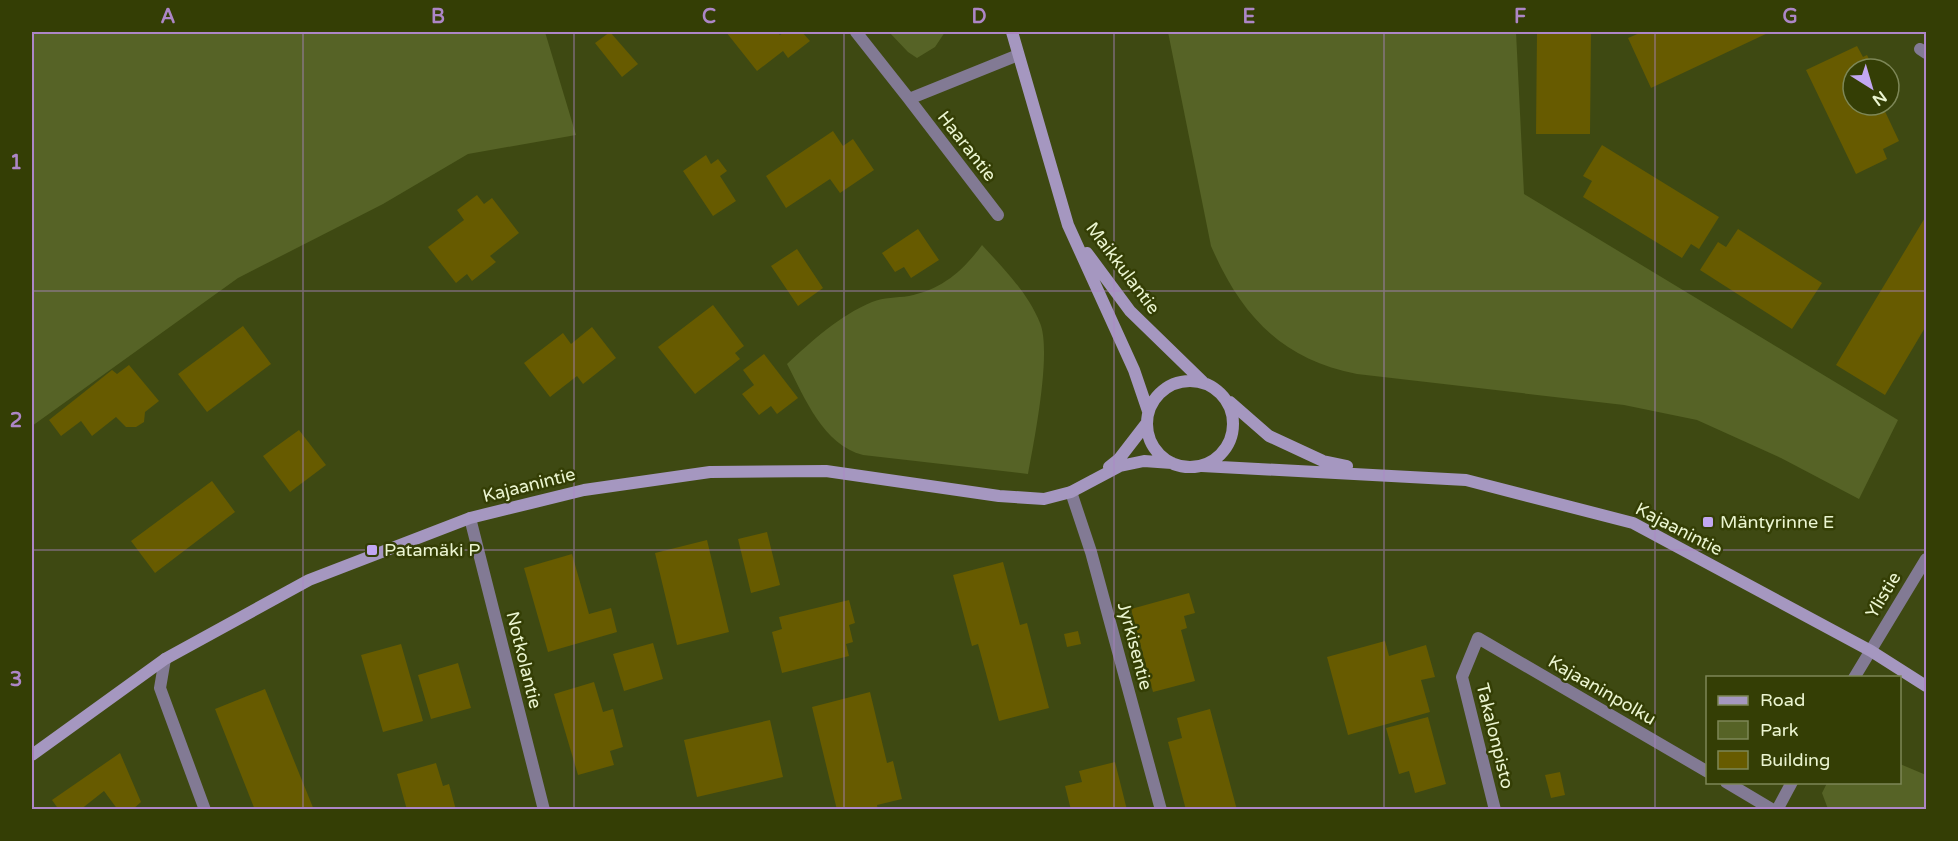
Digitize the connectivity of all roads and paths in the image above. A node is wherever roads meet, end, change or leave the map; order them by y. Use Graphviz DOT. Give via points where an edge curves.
graph roads {
  1 [pos="856,32"];
  2 [pos="1012,32"];
  3 [pos="1018,55"];
  4 [pos="909,99"];
  5 [pos="998,215"];
  6 [pos="1068,225"];
  7 [pos="1203,382"];
  8 [pos="1227,400"];
  9 [pos="1148,411"];
  10 [pos="1146,424"];
  11 [pos="1172,463"];
  12 [pos="1202,466"];
  13 [pos="1389,475"];
  14 [pos="1092,481"];
  15 [pos="1071,492"];
  16 [pos="470,518"];
  17 [pos="1926,559"];
  18 [pos="1478,638"];
  19 [pos="1870,651"];
  20 [pos="165,659"];
  21 [pos="1855,676"];
  22 [pos="1926,686"];
  23 [pos="32,755"];
  24 [pos="1706,771"];
  25 [pos="1728,784"];
  26 [pos="1791,784"];
  27 [pos="205,810"];
  28 [pos="544,810"];
  29 [pos="1161,810"];
  30 [pos="1495,810"];
  31 [pos="1775,810"];
  1 -- 4 [label="street, Haarantie"];
  2 -- 3 [label="main road, Maikkulantie"];
  3 -- 4 [label="street, Haarantie"];
  3 -- 6 [label="main road, Maikkulantie"];
  4 -- 5 [label="street, Haarantie"];
  6 -- 7 [label="main road, Maikkulantie" via="1130,311"];
  6 -- 9 [label="main road, Maikkulantie" via="1130,360"];
  7 -- 8 [label="main road"];
  7 -- 9 [label="main road" via="1180,381 1166,387"];
  8 -- 12 [label="main road" via="1233,414 1230,444 1216,460"];
  8 -- 13 [label="main road, Kajaanintie" via="1269,436 1323,461"];
  9 -- 10 [label="main road"];
  10 -- 11 [label="main road" via="1150,442 1159,455"];
  10 -- 14 [label="main road, Kajaanintie" via="1119,459"];
  11 -- 12 [label="main road"];
  11 -- 14 [label="main road, Kajaanintie" via="1144,460"];
  12 -- 13 [label="main road, Kajaanintie"];
  13 -- 19 [label="main road, Kajaanintie" via="1466,480 1633,523"];
  14 -- 15 [label="main road, Kajaanintie"];
  15 -- 16 [label="main road, Kajaanintie" via="1044,499 826,471 710,472 584,490"];
  15 -- 29 [label="street, Jyrkisentie"];
  16 -- 20 [label="main road, Kajaanintie" via="309,580"];
  16 -- 28 [label="street, Notkolantie"];
  17 -- 19 [label="street, Ylistie"];
  18 -- 24 [label="street, Kajaaninpolku"];
  18 -- 30 [label="street, Takalonpisto" via="1462,677"];
  19 -- 21 [label="street, Ylistie"];
  19 -- 22 [label="main road, Kajaanintie"];
  20 -- 23 [label="main road, Kajaanintie"];
  20 -- 27 [label="street" via="160,688"];
  25 -- 31 [label="street"];
  26 -- 31 [label="street"];
}
